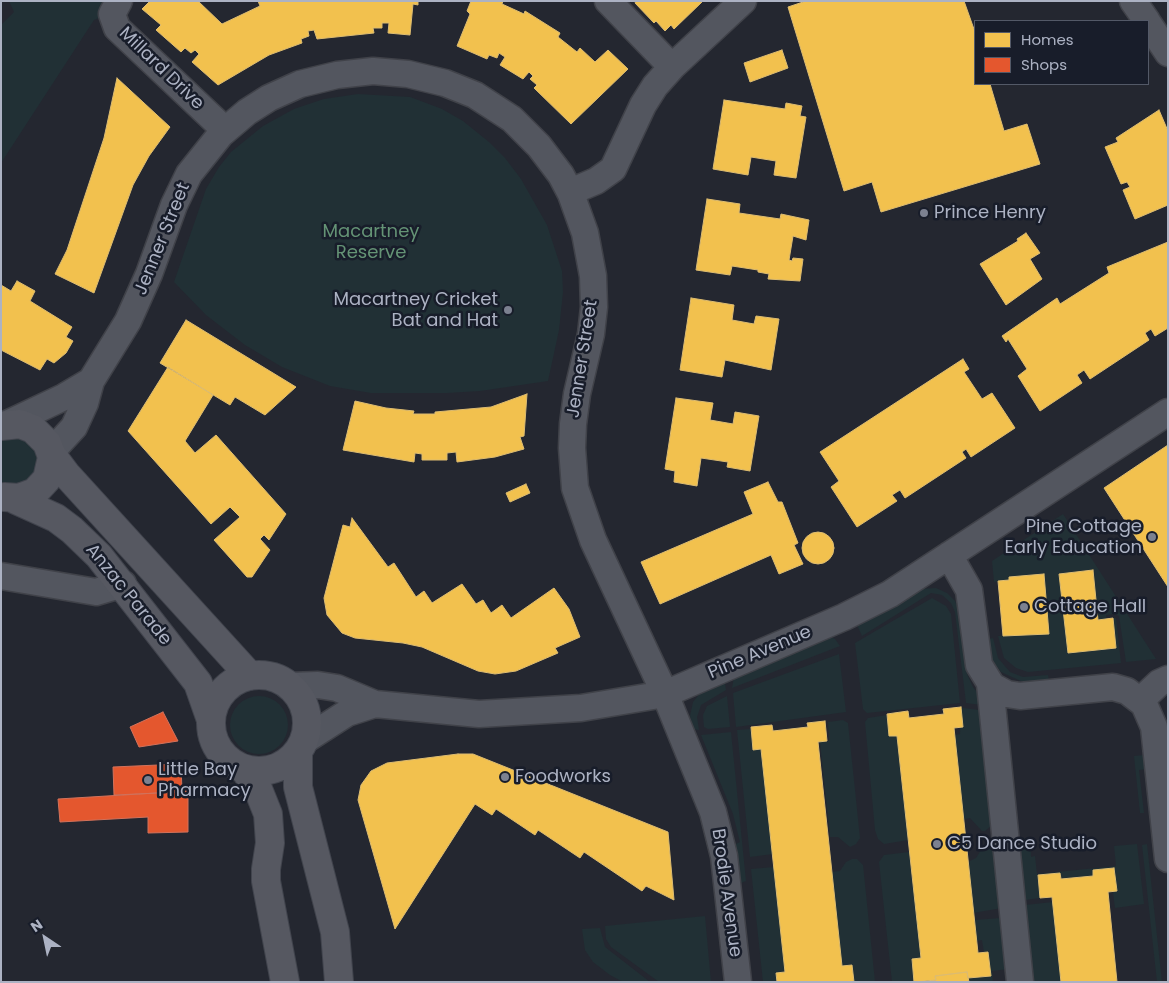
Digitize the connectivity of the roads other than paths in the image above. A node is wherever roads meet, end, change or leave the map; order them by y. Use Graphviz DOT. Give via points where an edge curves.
graph roads {
  1 [pos="119,1"];
  2 [pos="608,1"];
  3 [pos="743,1"];
  4 [pos="1133,1"];
  5 [pos="1146,20"];
  6 [pos="1149,25"];
  7 [pos="1168,53"];
  8 [pos="672,67"];
  9 [pos="225,130"];
  10 [pos="570,192"];
  11 [pos="91,381"];
  12 [pos="1168,412"];
  13 [pos="3,425"];
  14 [pos="51,453"];
  15 [pos="8,497"];
  16 [pos="949,555"];
  17 [pos="1,576"];
  18 [pos="122,584"];
  19 [pos="250,676"];
  20 [pos="1168,679"];
  21 [pos="990,684"];
  22 [pos="290,686"];
  23 [pos="665,694"];
  24 [pos="1141,700"];
  25 [pos="375,704"];
  26 [pos="211,720"];
  27 [pos="302,746"];
  28 [pos="244,769"];
  29 [pos="1168,859"];
  30 [pos="285,982"];
  31 [pos="339,982"];
  32 [pos="738,982"];
  33 [pos="1020,982"];
  1 -- 9 [label="street, Millard Drive" via="112,17 120,32"];
  2 -- 8 [label="street"];
  3 -- 8 [label="street"];
  4 -- 5 [label="street"];
  6 -- 7 [label="street"];
  8 -- 10 [label="street" via="646,100 613,169 596,181"];
  9 -- 10 [label="street, Jenner Street" via="263,102 300,84 354,72 408,74 457,87 496,108 544,152"];
  9 -- 11 [label="street, Jenner Street" via="202,155 181,189 135,308"];
  10 -- 23 [label="street, Jenner Street" via="585,233 594,296 591,334 573,424 575,488 593,540"];
  11 -- 13 [label="street, Jenner Street"];
  11 -- 14 [label="street, Jenner Street" via="74,428"];
  12 -- 16 [label="street, Pine Avenue"];
  13 -- 14 [label="main road, Anzac Parade" via="20,424 33,429 44,439"];
  14 -- 15 [label="main road" via="51,469 44,484 30,495"];
  14 -- 19 [label="main road, Anzac Parade" via="66,474"];
  15 -- 18 [label="main road, Anzac Parade" via="56,518 72,530"];
  16 -- 21 [label="street" via="970,590 979,665"];
  16 -- 23 [label="street, Pine Avenue" via="870,604"];
  17 -- 18 [label="street" via="96,592"];
  18 -- 26 [label="main road, Anzac Parade" via="198,683"];
  19 -- 22 [label="main road" via="271,677"];
  19 -- 26 [label="main road" via="223,692"];
  20 -- 24 [label="street"];
  21 -- 24 [label="street" via="1007,694 1020,696 1113,687 1124,689"];
  21 -- 33 [label="street"];
  22 -- 25 [label="street" via="337,688"];
  22 -- 27 [label="main road" via="306,710 308,725"];
  23 -- 25 [label="street, Pine Avenue" via="581,708 479,714"];
  23 -- 32 [label="street, Brodie Avenue" via="708,796 719,831"];
  24 -- 29 [label="street" via="1154,727"];
  25 -- 27 [label="street, Pine Avenue" via="347,713"];
  26 -- 28 [label="main road" via="212,735 218,748 229,761"];
  27 -- 28 [label="main road" via="288,762 274,769 259,772"];
  27 -- 31 [label="main road" via="298,787 334,932"];
  28 -- 30 [label="main road" via="258,789 268,814 270,843 266,880"];
}
